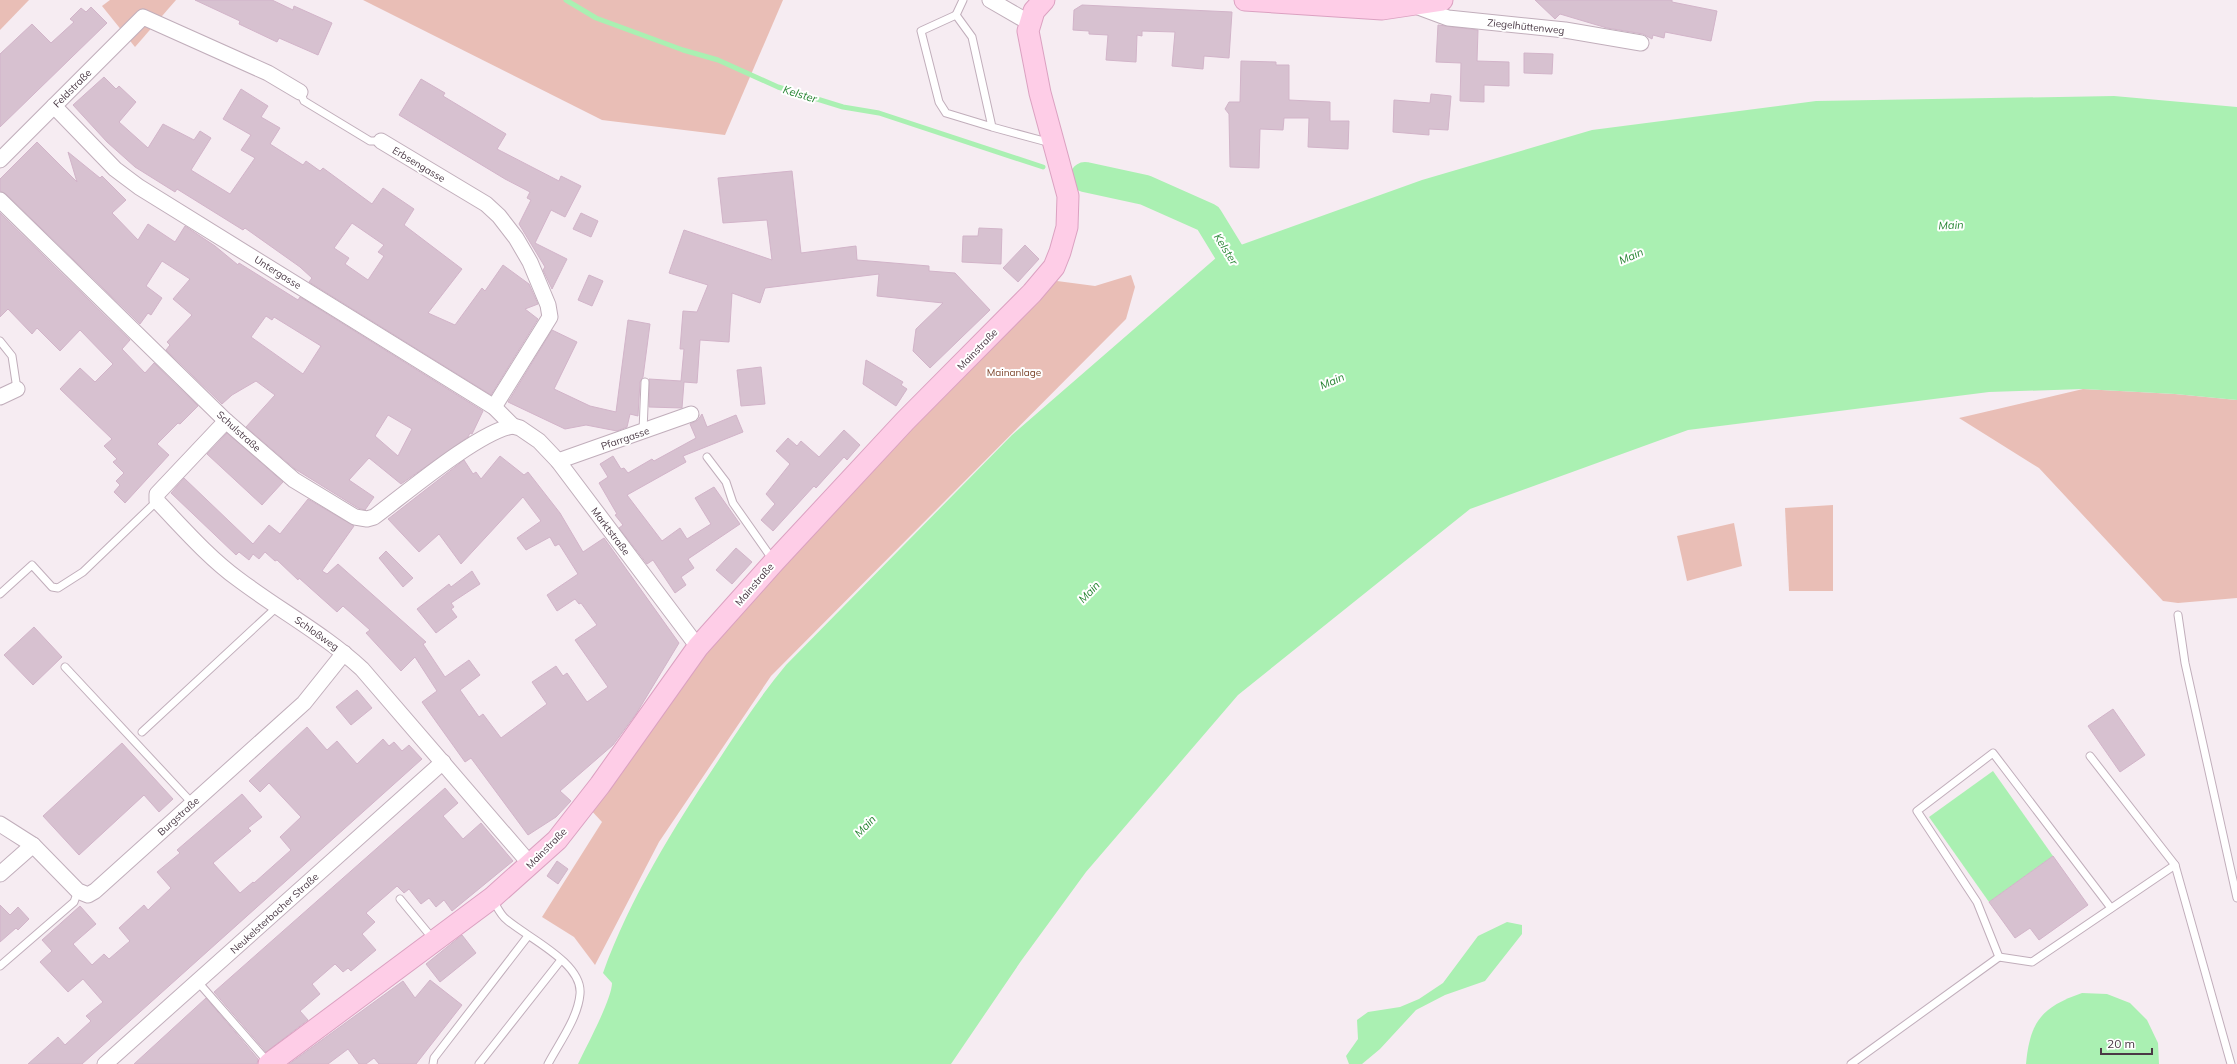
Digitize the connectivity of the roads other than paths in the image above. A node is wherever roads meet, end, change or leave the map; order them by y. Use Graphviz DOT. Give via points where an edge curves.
graph roads {
  1 [pos="964,0"];
  2 [pos="990,0"];
  3 [pos="1044,0"];
  4 [pos="1245,0"];
  5 [pos="1442,0"];
  6 [pos="1412,4"];
  7 [pos="956,15"];
  8 [pos="143,17"];
  9 [pos="1030,23"];
  10 [pos="1641,43"];
  11 [pos="300,92"];
  12 [pos="54,106"];
  13 [pos="992,127"];
  14 [pos="381,141"];
  15 [pos="1053,143"];
  16 [pos="0,160"];
  17 [pos="0,200"];
  18 [pos="0,341"];
  19 [pos="645,382"];
  20 [pos="17,389"];
  21 [pos="0,397"];
  22 [pos="494,407"];
  23 [pos="691,414"];
  24 [pos="226,422"];
  25 [pos="513,426"];
  26 [pos="643,431"];
  27 [pos="707,457"];
  28 [pos="558,461"];
  29 [pos="157,501"];
  30 [pos="774,562"];
  31 [pos="0,594"];
  32 [pos="278,606"];
  33 [pos="2178,615"];
  34 [pos="698,648"];
  35 [pos="344,653"];
  36 [pos="65,667"];
  37 [pos="142,732"];
  38 [pos="2090,756"];
  39 [pos="443,762"];
  40 [pos="192,804"];
  41 [pos="0,824"];
  42 [pos="33,845"];
  43 [pos="531,865"];
  44 [pos="2175,865"];
  45 [pos="0,874"];
  46 [pos="78,891"];
  47 [pos="492,898"];
  48 [pos="2237,898"];
  49 [pos="400,899"];
  50 [pos="2111,908"];
  51 [pos="528,936"];
  52 [pos="435,940"];
  53 [pos="1999,957"];
  54 [pos="561,960"];
  55 [pos="0,966"];
  56 [pos="198,982"];
  57 [pos="105,1064"];
  58 [pos="269,1064"];
  59 [pos="433,1064"];
  60 [pos="479,1064"];
  61 [pos="548,1064"];
  62 [pos="1851,1064"];
  63 [pos="2231,1064"];
  1 -- 7 [label="lane"];
  2 -- 9 [label="street"];
  3 -- 9 [label="street" via="1034,11"];
  4 -- 6 [label="street" via="1382,9"];
  5 -- 6 [label="street"];
  6 -- 10 [label="street, Ziegelhüttenweg" via="1448,18 1565,30"];
  7 -- 13 [label="lane" via="972,37"];
  7 -- 13 [label="lane" via="921,32 939,102 946,113"];
  8 -- 11 [label="street, Erbsengasse" via="268,73"];
  8 -- 12 [label="street, Feldstraße"];
  9 -- 15 [label="street, Mainstraße" via="1029,39"];
  11 -- 14 [label="lane, Erbsengasse" via="304,101 370,141"];
  12 -- 16 [label="street, Feldstraße"];
  12 -- 22 [label="street, Untergasse" via="115,169 139,187"];
  13 -- 15 [label="lane"];
  14 -- 22 [label="street, Erbsengasse" via="486,204 508,227 530,262 548,305 550,317"];
  15 -- 30 [label="street, Mainstraße" via="1068,196 1067,227 1054,267 905,421"];
  17 -- 24 [label="street, Schulstraße"];
  18 -- 20 [label="lane" via="12,356"];
  19 -- 26 [label="lane"];
  20 -- 21 [label="street"];
  22 -- 25 [label="street, Untergasse"];
  23 -- 26 [label="street, Pfarrgasse"];
  24 -- 25 [label="street, Schulstraße" via="294,480 355,517 367,519 374,517 486,436"];
  24 -- 29 [label="street" via="157,494"];
  25 -- 28 [label="street, Marktstraße" via="539,440"];
  26 -- 28 [label="street, Pfarrgasse"];
  27 -- 30 [label="lane" via="726,482 733,503"];
  28 -- 34 [label="street, Marktstraße"];
  29 -- 31 [label="lane" via="83,572 58,588 54,589 32,565"];
  29 -- 32 [label="street, Schloßweg" via="238,580"];
  30 -- 34 [label="street, Mainstraße"];
  32 -- 35 [label="street, Schloßweg"];
  32 -- 37 [label="lane"];
  33 -- 48 [label="lane" via="2185,663"];
  34 -- 43 [label="street, Mainstraße" via="600,785 557,840"];
  35 -- 39 [label="street, Schloßweg" via="362,668"];
  35 -- 40 [label="street, Burgstraße" via="304,703"];
  36 -- 40 [label="lane"];
  38 -- 44 [label="lane"];
  39 -- 43 [label="street, Schloßweg"];
  39 -- 56 [label="street, Neukelsterbacher Straße"];
  40 -- 46 [label="street, Burgstraße" via="94,891 88,895"];
  41 -- 42 [label="street"];
  42 -- 45 [label="street"];
  42 -- 46 [label="street"];
  43 -- 47 [label="street, Mainstraße"];
  44 -- 50 [label="lane"];
  44 -- 63 [label="lane"];
  46 -- 55 [label="lane" via="74,902"];
  47 -- 51 [label="lane" via="506,920"];
  47 -- 52 [label="street, Mainstraße"];
  49 -- 52 [label="lane"];
  50 -- 53 [label="lane" via="2032,962"];
  50 -- 53 [label="lane" via="1994,753 1917,812 1977,902"];
  51 -- 54 [label="lane"];
  51 -- 59 [label="lane" via="434,1058"];
  52 -- 58 [label="street, Mainstraße"];
  53 -- 62 [label="lane"];
  54 -- 60 [label="lane"];
  54 -- 61 [label="lane" via="571,969 578,981 580,994 574,1014"];
  56 -- 57 [label="street, Neukelsterbacher Straße"];
  56 -- 58 [label="lane"];
}
